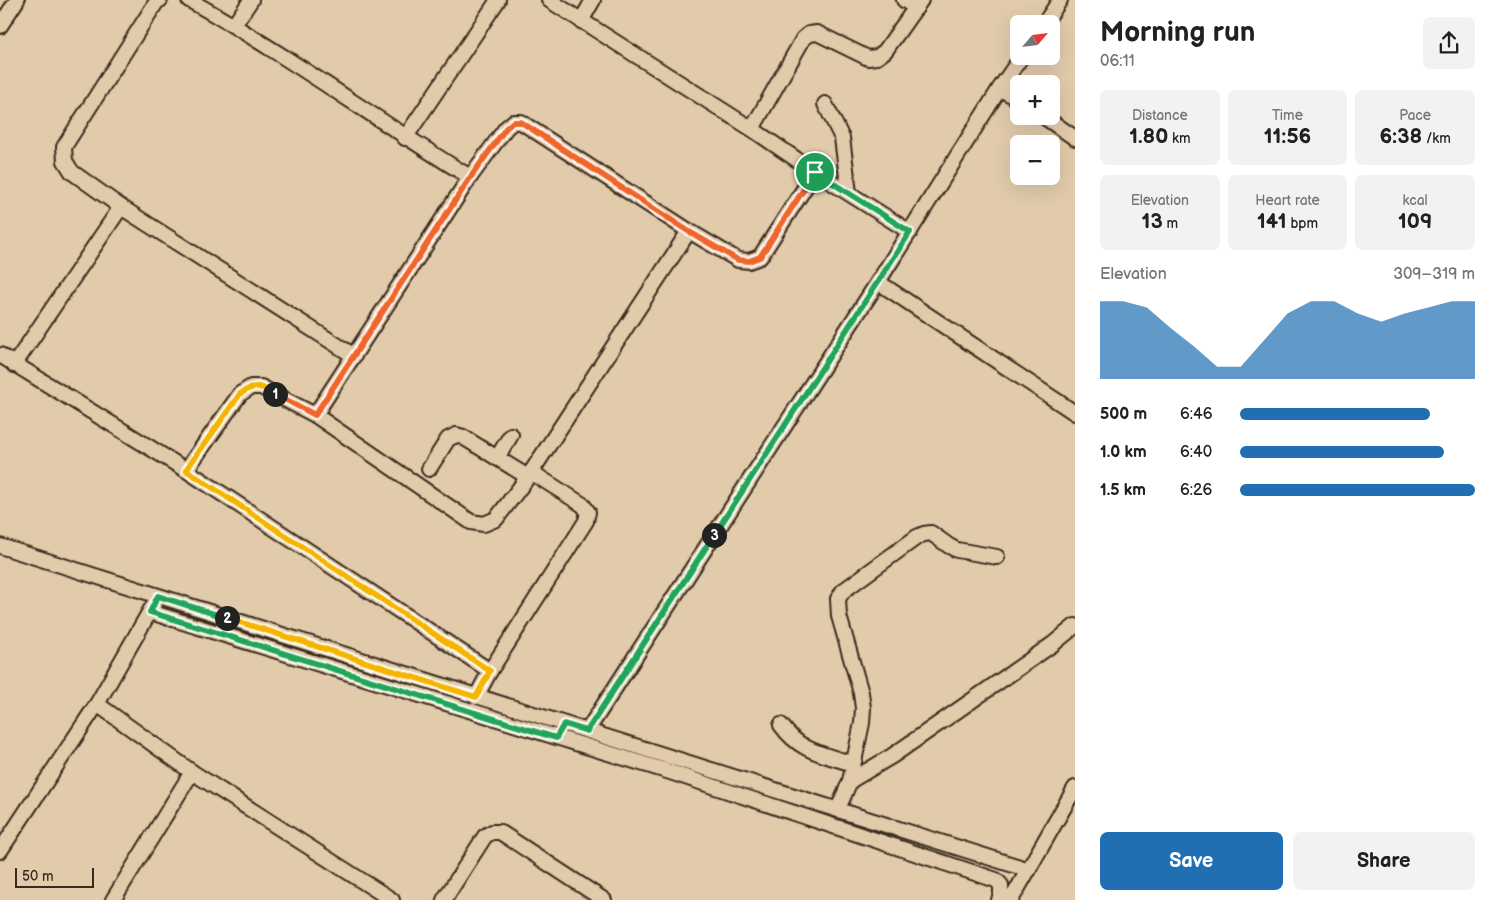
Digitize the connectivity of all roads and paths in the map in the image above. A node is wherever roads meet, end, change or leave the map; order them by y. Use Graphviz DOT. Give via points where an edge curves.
graph roads {
  1 [pos="17,0"];
  2 [pos="160,0"];
  3 [pos="189,0"];
  4 [pos="251,0"];
  5 [pos="498,0"];
  6 [pos="548,0"];
  7 [pos="593,0"];
  8 [pos="904,0"];
  9 [pos="1060,0"];
  10 [pos="918,4"];
  11 [pos="1050,15"];
  12 [pos="581,21"];
  13 [pos="234,25"];
  14 [pos="0,26"];
  15 [pos="1016,65"];
  16 [pos="1000,88"];
  17 [pos="1010,94"];
  18 [pos="825,104"];
  19 [pos="1056,125"];
  20 [pos="752,129"];
  21 [pos="405,138"];
  22 [pos="1075,138"];
  23 [pos="815,172"];
  24 [pos="470,178"];
  25 [pos="849,193"];
  26 [pos="121,207"];
  27 [pos="688,231"];
  28 [pos="910,232"];
  29 [pos="878,282"];
  30 [pos="0,355"];
  31 [pos="354,356"];
  32 [pos="14,364"];
  33 [pos="1075,413"];
  34 [pos="315,415"];
  35 [pos="511,436"];
  36 [pos="497,458"];
  37 [pos="429,469"];
  38 [pos="186,470"];
  39 [pos="530,474"];
  40 [pos="0,546"];
  41 [pos="997,557"];
  42 [pos="158,596"];
  43 [pos="150,612"];
  44 [pos="1075,626"];
  45 [pos="490,671"];
  46 [pos="476,697"];
  47 [pos="97,704"];
  48 [pos="564,724"];
  49 [pos="781,725"];
  50 [pos="587,731"];
  51 [pos="556,738"];
  52 [pos="853,764"];
  53 [pos="192,772"];
  54 [pos="850,781"];
  55 [pos="1075,788"];
  56 [pos="838,809"];
  57 [pos="0,851"];
  58 [pos="1029,870"];
  59 [pos="113,900"];
  60 [pos="392,900"];
  61 [pos="444,900"];
  62 [pos="604,900"];
  63 [pos="999,900"];
  64 [pos="1011,900"];
  1 -- 14 [label="street"];
  2 -- 26 [label="street" via="64,147 65,161 72,172"];
  3 -- 13 [label="street"];
  4 -- 13 [label="street"];
  5 -- 21 [label="street"];
  6 -- 12 [label="street"];
  7 -- 12 [label="street"];
  8 -- 10 [label="street"];
  9 -- 11 [label="street"];
  10 -- 20 [label="street" via="878,57 868,58 817,33 809,34 803,39"];
  12 -- 20 [label="street"];
  13 -- 21 [label="street"];
  15 -- 16 [label="street"];
  16 -- 17 [label="street"];
  16 -- 28 [label="street"];
  18 -- 25 [label="street" via="842,138"];
  19 -- 22 [label="street"];
  20 -- 23 [label="street"];
  21 -- 24 [label="street"];
  23 -- 25 [label="street"];
  23 -- 27 [label="street" via="760,257 738,260"];
  24 -- 27 [label="street" via="506,128 513,122 521,122"];
  24 -- 31 [label="street"];
  25 -- 28 [label="street"];
  26 -- 31 [label="street"];
  26 -- 32 [label="street"];
  27 -- 39 [label="street"];
  28 -- 29 [label="street"];
  29 -- 33 [label="street"];
  29 -- 50 [label="street"];
  30 -- 32 [label="street"];
  31 -- 34 [label="street"];
  32 -- 38 [label="street"];
  34 -- 38 [label="street" via="261,387 251,387 240,394"];
  34 -- 39 [label="street" via="471,522 484,524 496,519"];
  35 -- 36 [label="street"];
  36 -- 37 [label="street" via="456,435 448,439"];
  36 -- 39 [label="street"];
  38 -- 45 [label="street"];
  39 -- 45 [label="street" via="588,512 586,521"];
  40 -- 42 [label="street"];
  41 -- 52 [label="street" via="957,550 931,533 924,534 843,591 838,599 839,616 863,708"];
  42 -- 43 [label="street"];
  42 -- 46 [label="street"];
  43 -- 47 [label="street"];
  43 -- 51 [label="street"];
  44 -- 54 [label="street" via="900,750"];
  45 -- 46 [label="street"];
  46 -- 48 [label="street"];
  47 -- 53 [label="street"];
  47 -- 57 [label="street"];
  48 -- 50 [label="street"];
  48 -- 51 [label="street"];
  49 -- 52 [label="street" via="798,743"];
  50 -- 56 [label="street"];
  51 -- 63 [label="street" via="670,772 996,880 1001,885"];
  52 -- 54 [label="street"];
  53 -- 59 [label="street"];
  53 -- 60 [label="street"];
  54 -- 56 [label="street"];
  55 -- 58 [label="street"];
  56 -- 58 [label="street"];
  58 -- 64 [label="street"];
  61 -- 62 [label="street" via="486,836 492,832 500,832"];
}
